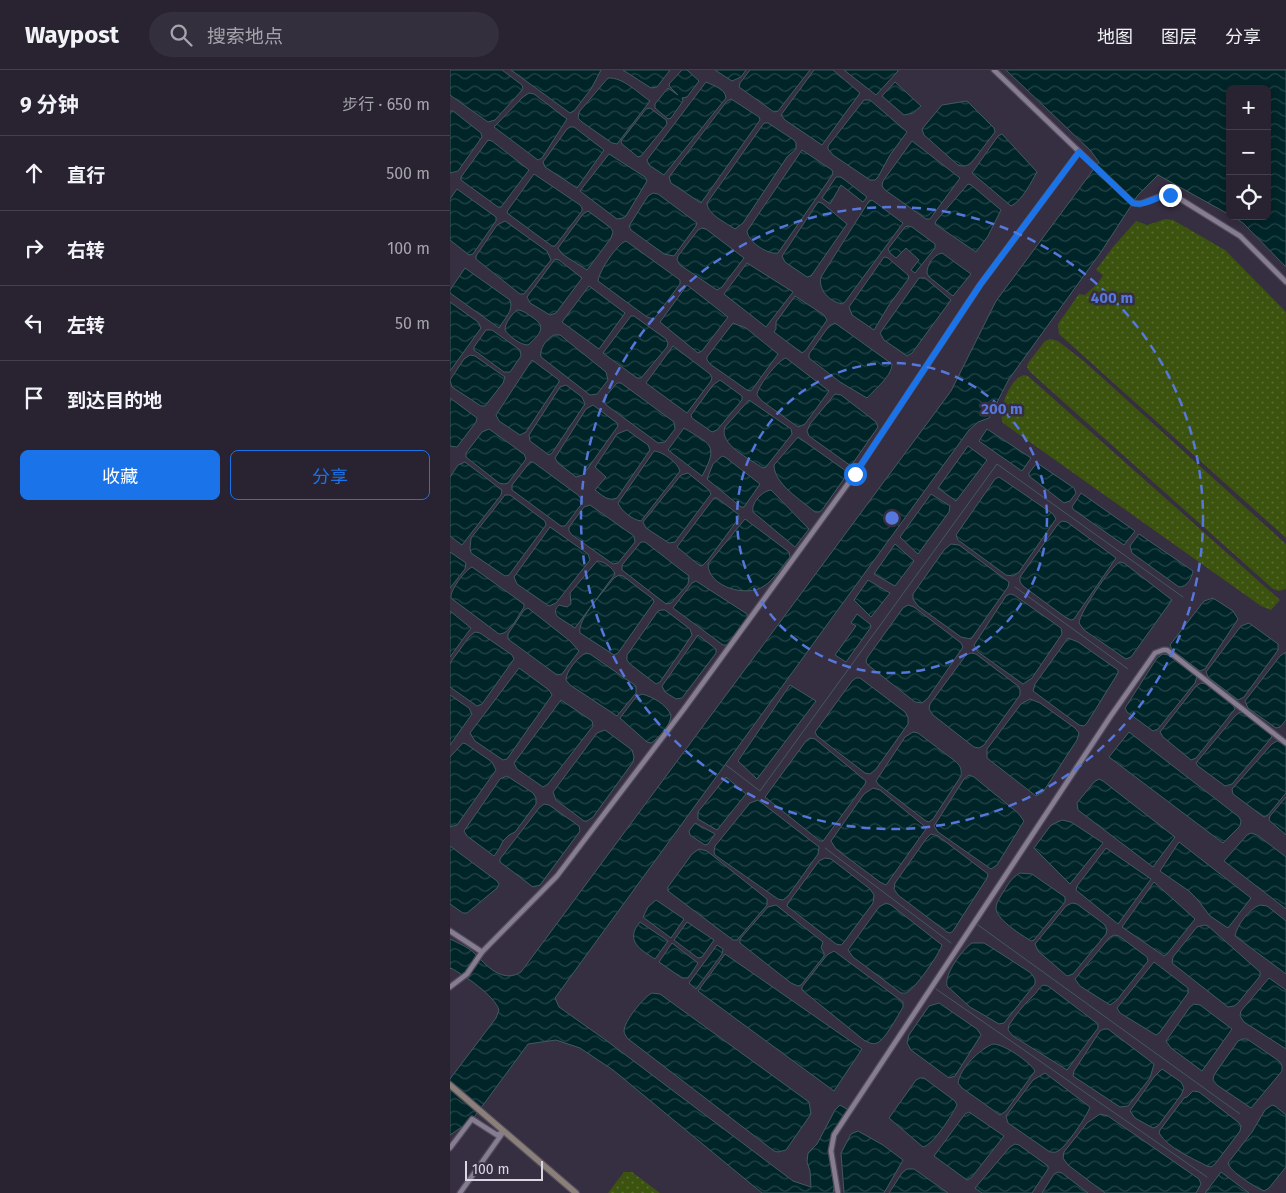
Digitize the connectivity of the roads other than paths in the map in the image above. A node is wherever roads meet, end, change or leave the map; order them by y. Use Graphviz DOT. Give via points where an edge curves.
graph roads {
  1 [pos="994,70"];
  2 [pos="1079,152"];
  3 [pos="1286,282"];
  4 [pos="1286,743"];
  5 [pos="450,931"];
  6 [pos="482,952"];
  7 [pos="451,985"];
  8 [pos="450,1085"];
  9 [pos="504,1131"];
  10 [pos="450,1148"];
  11 [pos="460,1193"];
  12 [pos="576,1193"];
  13 [pos="838,1193"];
  1 -- 2 [label="street"];
  2 -- 3 [label="street" via="1133,203 1170,195 1240,236"];
  2 -- 6 [label="street" via="980,285 855,474 684,709 557,876"];
  4 -- 13 [label="street" via="1168,650 1155,653 1104,725 834,1135 832,1151"];
  5 -- 6 [label="street"];
  6 -- 7 [label="street" via="467,974"];
  8 -- 9 [label="street"];
  9 -- 10 [label="street" via="497,1135 472,1118"];
  9 -- 11 [label="street"];
  9 -- 12 [label="street"];
}
